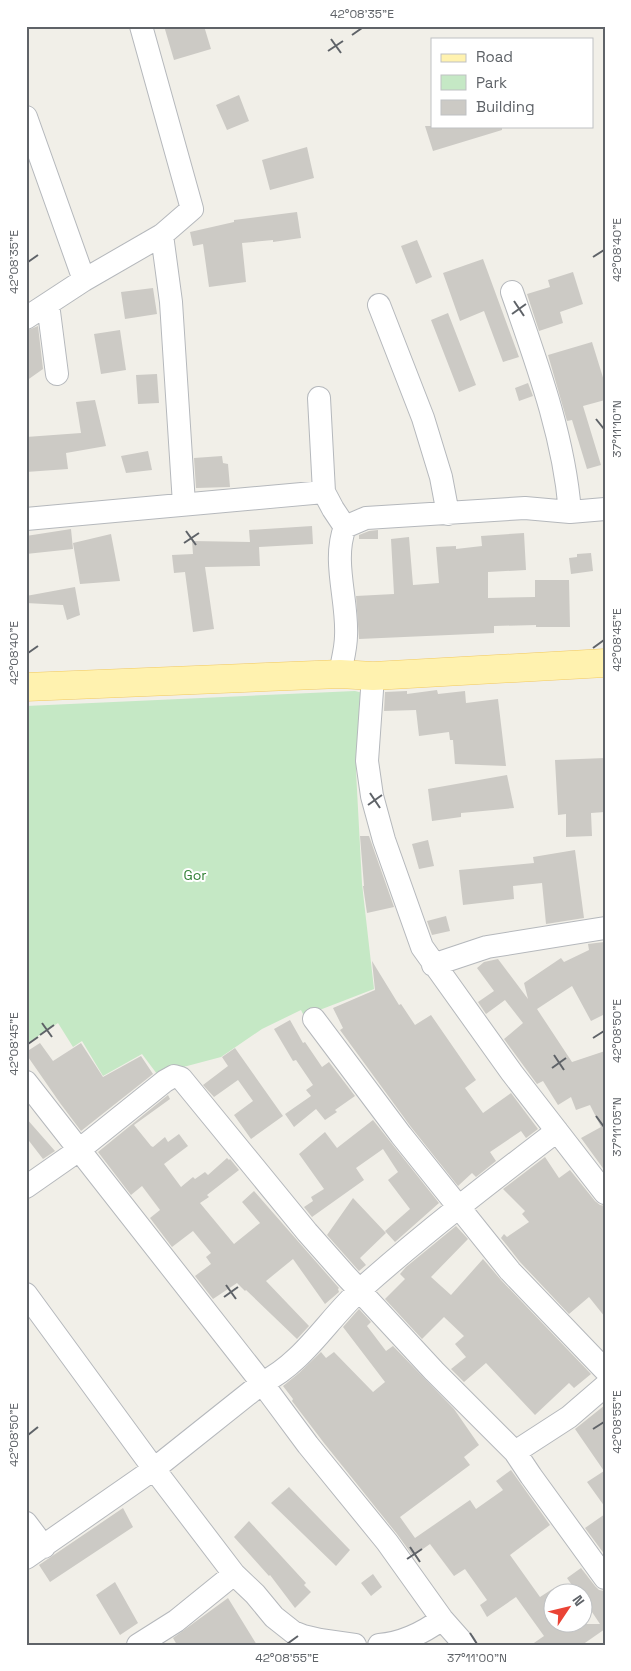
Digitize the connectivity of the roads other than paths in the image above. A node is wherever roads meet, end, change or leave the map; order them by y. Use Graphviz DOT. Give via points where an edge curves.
graph roads {
  1 [pos="141,26"];
  2 [pos="26,117"];
  3 [pos="162,235"];
  4 [pos="84,280"];
  5 [pos="512,292"];
  6 [pos="48,304"];
  7 [pos="379,305"];
  8 [pos="26,318"];
  9 [pos="57,374"];
  10 [pos="319,398"];
  11 [pos="324,492"];
  12 [pos="184,504"];
  13 [pos="605,509"];
  14 [pos="570,512"];
  15 [pos="448,514"];
  16 [pos="26,519"];
  17 [pos="345,527"];
  18 [pos="605,663"];
  19 [pos="340,674"];
  20 [pos="373,676"];
  21 [pos="26,688"];
  22 [pos="605,928"];
  23 [pos="433,965"];
  24 [pos="314,1019"];
  25 [pos="26,1082"];
  26 [pos="557,1131"];
  27 [pos="79,1150"];
  28 [pos="26,1187"];
  29 [pos="605,1192"];
  30 [pos="457,1207"];
  31 [pos="360,1291"];
  32 [pos="26,1294"];
  33 [pos="605,1370"];
  34 [pos="262,1383"];
  35 [pos="605,1386"];
  36 [pos="516,1452"];
  37 [pos="154,1469"];
  38 [pos="26,1523"];
  39 [pos="35,1552"];
  40 [pos="234,1574"];
  41 [pos="605,1578"];
  42 [pos="442,1619"];
  43 [pos="138,1645"];
  44 [pos="355,1645"];
  45 [pos="379,1645"];
  46 [pos="465,1645"];
  1 -- 3 [label="street" via="192,209"];
  2 -- 4 [label="street"];
  3 -- 4 [label="street"];
  3 -- 12 [label="street" via="171,302"];
  4 -- 6 [label="street"];
  5 -- 14 [label="street" via="539,369 559,441 568,481"];
  6 -- 8 [label="street"];
  6 -- 9 [label="street"];
  7 -- 15 [label="street" via="423,418 441,477"];
  10 -- 11 [label="street"];
  11 -- 12 [label="street"];
  11 -- 17 [label="street"];
  12 -- 16 [label="street"];
  13 -- 14 [label="street"];
  14 -- 15 [label="street" via="525,508"];
  15 -- 17 [label="street" via="366,518"];
  17 -- 19 [label="street" via="340,539 340,557 346,635"];
  18 -- 20 [label="main road"];
  19 -- 20 [label="main road"];
  19 -- 21 [label="main road"];
  20 -- 23 [label="street" via="367,761 372,796 422,948"];
  22 -- 23 [label="street" via="488,947"];
  23 -- 26 [label="street"];
  24 -- 30 [label="street"];
  25 -- 27 [label="street"];
  26 -- 29 [label="street"];
  26 -- 30 [label="street"];
  27 -- 28 [label="street"];
  27 -- 31 [label="street" via="165,1081 177,1076"];
  27 -- 34 [label="street"];
  30 -- 31 [label="street"];
  30 -- 33 [label="street" via="510,1271"];
  31 -- 34 [label="street" via="301,1354 276,1376"];
  31 -- 36 [label="street" via="434,1371"];
  32 -- 37 [label="street"];
  34 -- 37 [label="street"];
  34 -- 42 [label="street" via="387,1542"];
  35 -- 36 [label="street" via="569,1417"];
  36 -- 41 [label="street"];
  37 -- 39 [label="street"];
  37 -- 40 [label="street"];
  38 -- 39 [label="street"];
  40 -- 43 [label="street"];
  40 -- 44 [label="street" via="274,1617 293,1632"];
  42 -- 45 [label="street" via="425,1632"];
  42 -- 46 [label="street"];
}
